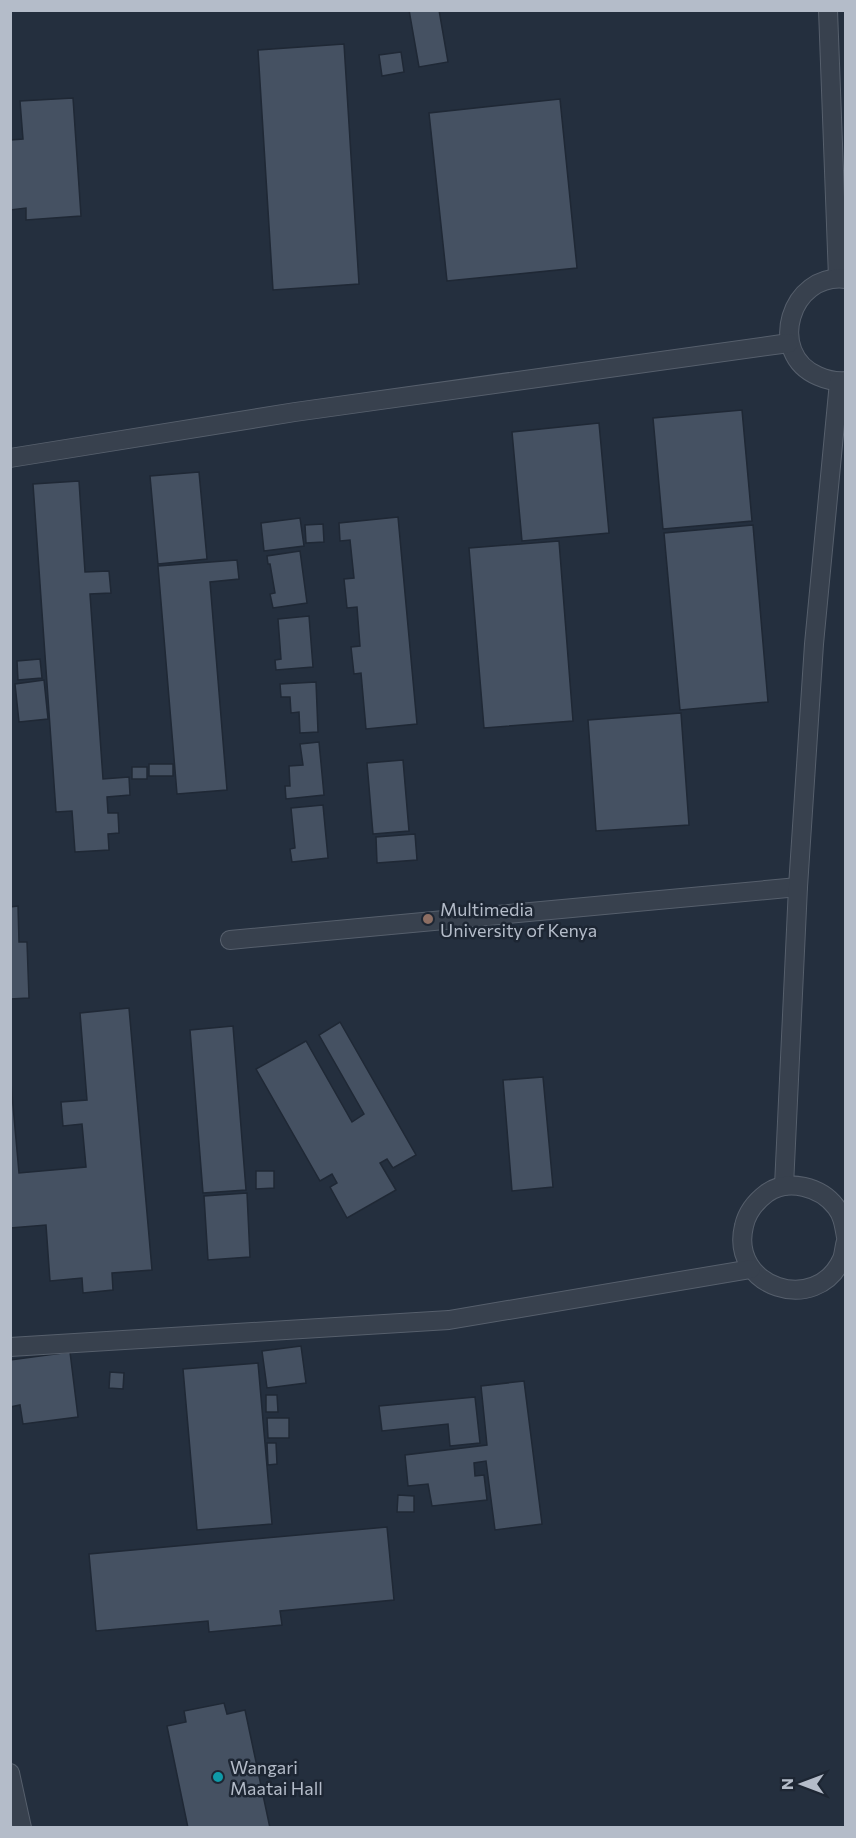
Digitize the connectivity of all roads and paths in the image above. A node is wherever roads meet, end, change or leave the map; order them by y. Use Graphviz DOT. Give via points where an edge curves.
graph roads {
  1 [pos="828,10"];
  2 [pos="842,279"];
  3 [pos="789,343"];
  4 [pos="842,381"];
  5 [pos="10,458"];
  6 [pos="798,887"];
  7 [pos="230,940"];
  8 [pos="784,1186"];
  9 [pos="845,1230"];
  10 [pos="751,1269"];
  11 [pos="10,1347"];
  12 [pos="10,1773"];
  13 [pos="21,1827"];
  1 -- 2 [label="lane"];
  2 -- 3 [label="lane" via="820,282 804,292 788,324"];
  3 -- 4 [label="lane" via="803,366 813,374"];
  3 -- 5 [label="lane" via="295,412"];
  4 -- 6 [label="lane" via="814,644"];
  6 -- 7 [label="lane"];
  6 -- 8 [label="lane"];
  8 -- 9 [label="lane" via="813,1189 826,1197 836,1208"];
  8 -- 10 [label="lane" via="755,1202 746,1217 743,1252"];
  9 -- 10 [label="lane" via="842,1258 817,1285 800,1290 781,1289"];
  10 -- 11 [label="lane" via="449,1320"];
  12 -- 13 [label="lane"];
}
